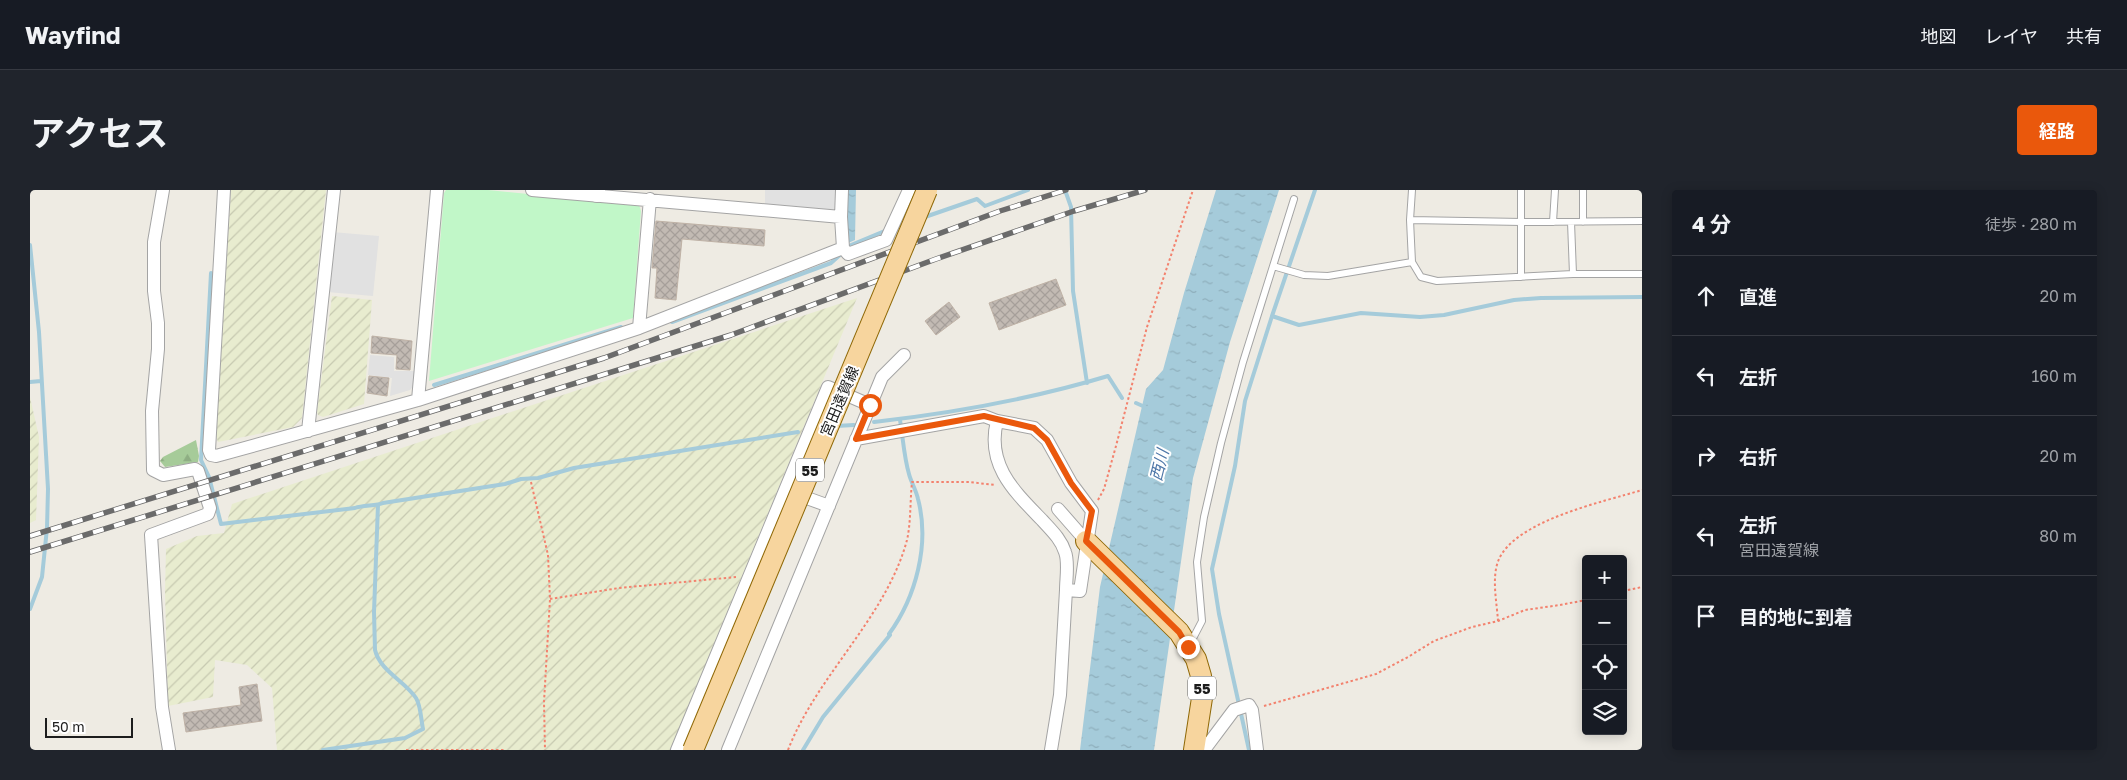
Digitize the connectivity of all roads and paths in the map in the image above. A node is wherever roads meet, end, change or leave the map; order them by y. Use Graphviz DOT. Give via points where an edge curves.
graph roads {
  1 [pos="163,190"];
  2 [pos="224,190"];
  3 [pos="334,190"];
  4 [pos="437,190"];
  5 [pos="532,190"];
  6 [pos="842,190"];
  7 [pos="908,190"];
  8 [pos="927,190"];
  9 [pos="1193,190"];
  10 [pos="1412,190"];
  11 [pos="1521,190"];
  12 [pos="1555,190"];
  13 [pos="1583,190"];
  14 [pos="597,192"];
  15 [pos="650,199"];
  16 [pos="1294,199"];
  17 [pos="841,217"];
  18 [pos="1410,220"];
  19 [pos="1642,221"];
  20 [pos="1522,222"];
  21 [pos="1553,222"];
  22 [pos="1571,222"];
  23 [pos="1583,222"];
  24 [pos="843,248"];
  25 [pos="1412,262"];
  26 [pos="1275,267"];
  27 [pos="1573,274"];
  28 [pos="1642,274"];
  29 [pos="1521,277"];
  30 [pos="639,328"];
  31 [pos="904,355"];
  32 [pos="418,400"];
  33 [pos="870,405"];
  34 [pos="997,421"];
  35 [pos="308,430"];
  36 [pos="856,439"];
  37 [pos="531,482"];
  38 [pos="1010,486"];
  39 [pos="785,490"];
  40 [pos="1642,490"];
  41 [pos="829,506"];
  42 [pos="1058,508"];
  43 [pos="1092,511"];
  44 [pos="1086,541"];
  45 [pos="749,576"];
  46 [pos="1642,587"];
  47 [pos="1066,590"];
  48 [pos="1627,590"];
  49 [pos="550,598"];
  50 [pos="1582,601"];
  51 [pos="1498,621"];
  52 [pos="1184,640"];
  53 [pos="1252,710"];
  54 [pos="169,750"];
  55 [pos="406,750"];
  56 [pos="506,750"];
  57 [pos="545,750"];
  58 [pos="677,750"];
  59 [pos="692,750"];
  60 [pos="728,750"];
  61 [pos="788,750"];
  62 [pos="1051,750"];
  63 [pos="1194,750"];
  64 [pos="1204,750"];
  65 [pos="1257,750"];
  1 -- 54 [label="street" via="154,242 158,332 152,411 154,470 163,474 198,471 210,508 208,514 150,535 162,707"];
  2 -- 35 [label="street" via="209,450 216,456"];
  3 -- 35 [label="street"];
  4 -- 32 [label="street"];
  5 -- 14 [label="street"];
  6 -- 17 [label="street"];
  7 -- 24 [label="street" via="886,240 848,254"];
  8 -- 59 [label="main road, 宮田遠賀線 / 55, bridge"];
  9 -- 43 [label="path" via="1147,327 1104,489"];
  10 -- 18 [label="lane"];
  11 -- 20 [label="lane"];
  12 -- 21 [label="lane"];
  13 -- 23 [label="lane"];
  14 -- 15 [label="street"];
  15 -- 17 [label="street"];
  15 -- 30 [label="street"];
  16 -- 26 [label="lane"];
  17 -- 24 [label="street"];
  18 -- 20 [label="lane"];
  18 -- 25 [label="lane"];
  19 -- 23 [label="lane"];
  20 -- 21 [label="lane"];
  20 -- 29 [label="lane"];
  21 -- 22 [label="lane"];
  22 -- 23 [label="lane"];
  22 -- 27 [label="lane"];
  24 -- 30 [label="street"];
  25 -- 26 [label="lane" via="1328,276 1304,275"];
  25 -- 29 [label="lane" via="1421,277 1438,281"];
  26 -- 52 [label="lane" via="1243,362 1214,471 1197,562 1202,621"];
  27 -- 28 [label="lane"];
  27 -- 29 [label="lane"];
  30 -- 32 [label="street"];
  31 -- 33 [label="street" via="882,377"];
  32 -- 35 [label="street"];
  33 -- 36 [label="street"];
  33 -- 39 [label="street" via="828,387"];
  34 -- 36 [label="street" via="984,416"];
  34 -- 38 [label="street" via="993,437 995,456"];
  34 -- 43 [label="street" via="1034,428 1047,440 1071,483"];
  36 -- 41 [label="street"];
  37 -- 49 [label="path" via="548,555"];
  38 -- 47 [label="street" via="1056,534 1066,552"];
  38 -- 61 [label="path" via="912,482 907,538 897,568 876,608 839,661"];
  39 -- 41 [label="street"];
  39 -- 45 [label="street"];
  40 -- 51 [label="path" via="1562,516 1524,533 1510,545 1496,571"];
  41 -- 60 [label="street"];
  42 -- 44 [label="street"];
  43 -- 44 [label="street"];
  44 -- 47 [label="street" via="1080,591"];
  44 -- 52 [label="main road, 55"];
  45 -- 49 [label="path"];
  45 -- 58 [label="street"];
  46 -- 48 [label="path"];
  47 -- 62 [label="street" via="1060,695"];
  49 -- 57 [label="path" via="544,702"];
  50 -- 51 [label="path" via="1526,610"];
  51 -- 53 [label="path" via="1434,641 1376,674"];
  52 -- 63 [label="main road, 55" via="1196,659 1201,676 1202,698"];
  53 -- 64 [label="street" via="1249,705 1234,710"];
  53 -- 65 [label="street"];
  55 -- 56 [label="path"];
}
